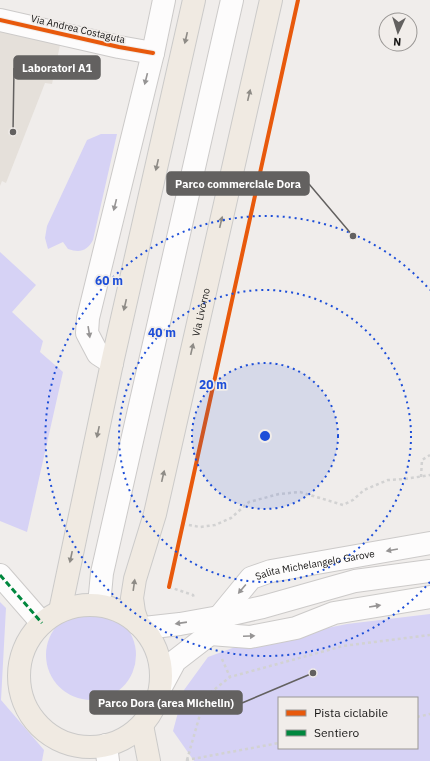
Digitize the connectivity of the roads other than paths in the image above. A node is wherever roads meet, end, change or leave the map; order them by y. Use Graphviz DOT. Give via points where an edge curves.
graph roads {
  1 [pos="164,0"];
  2 [pos="194,0"];
  3 [pos="232,0"];
  4 [pos="271,0"];
  5 [pos="0,20"];
  6 [pos="153,53"];
  7 [pos="112,363"];
  8 [pos="430,543"];
  9 [pos="430,571"];
  10 [pos="0,575"];
  11 [pos="430,597"];
  12 [pos="100,605"];
  13 [pos="60,611"];
  14 [pos="42,623"];
  15 [pos="141,626"];
  16 [pos="214,626"];
  17 [pos="160,687"];
  18 [pos="142,725"];
  19 [pos="63,751"];
  20 [pos="107,753"];
  21 [pos="149,761"];
  1 -- 6 [label="street"];
  2 -- 7 [label="main road, one-way"];
  3 -- 12 [label="street" via="102,573"];
  15 -- 4 [label="main road, Via Livorno, one-way" via="134,612 132,598 135,579 155,514"];
  5 -- 6 [label="street, Via Andrea Costaguta"];
  6 -- 7 [label="street, one-way" via="88,318 87,333 98,354"];
  7 -- 13 [label="main road, one-way"];
  8 -- 16 [label="street, Salita Michelangelo Garove, one-way" via="271,571 251,578"];
  9 -- 16 [label="street, Salita Michelangelo Garove" via="355,581 263,607"];
  10 -- 14 [label="street"];
  16 -- 11 [label="street, Salita Michelangelo Garove, one-way" via="250,637 296,628 334,613"];
  12 -- 13 [label="main road" via="82,605"];
  12 -- 15 [label="main road" via="116,609"];
  13 -- 14 [label="main road"];
  14 -- 19 [label="main road" via="30,637 22,654 18,673 20,692 27,710"];
  16 -- 15 [label="street, Salita Michelangelo Garove, one-way"];
  15 -- 17 [label="main road" via="154,641 162,672"];
  16 -- 17 [label="street, Salita Michelangelo Garove" via="175,661"];
  17 -- 18 [label="main road" via="153,709"];
  18 -- 20 [label="main road"];
  18 -- 21 [label="main road"];
  19 -- 20 [label="main road" via="74,746"];
}
